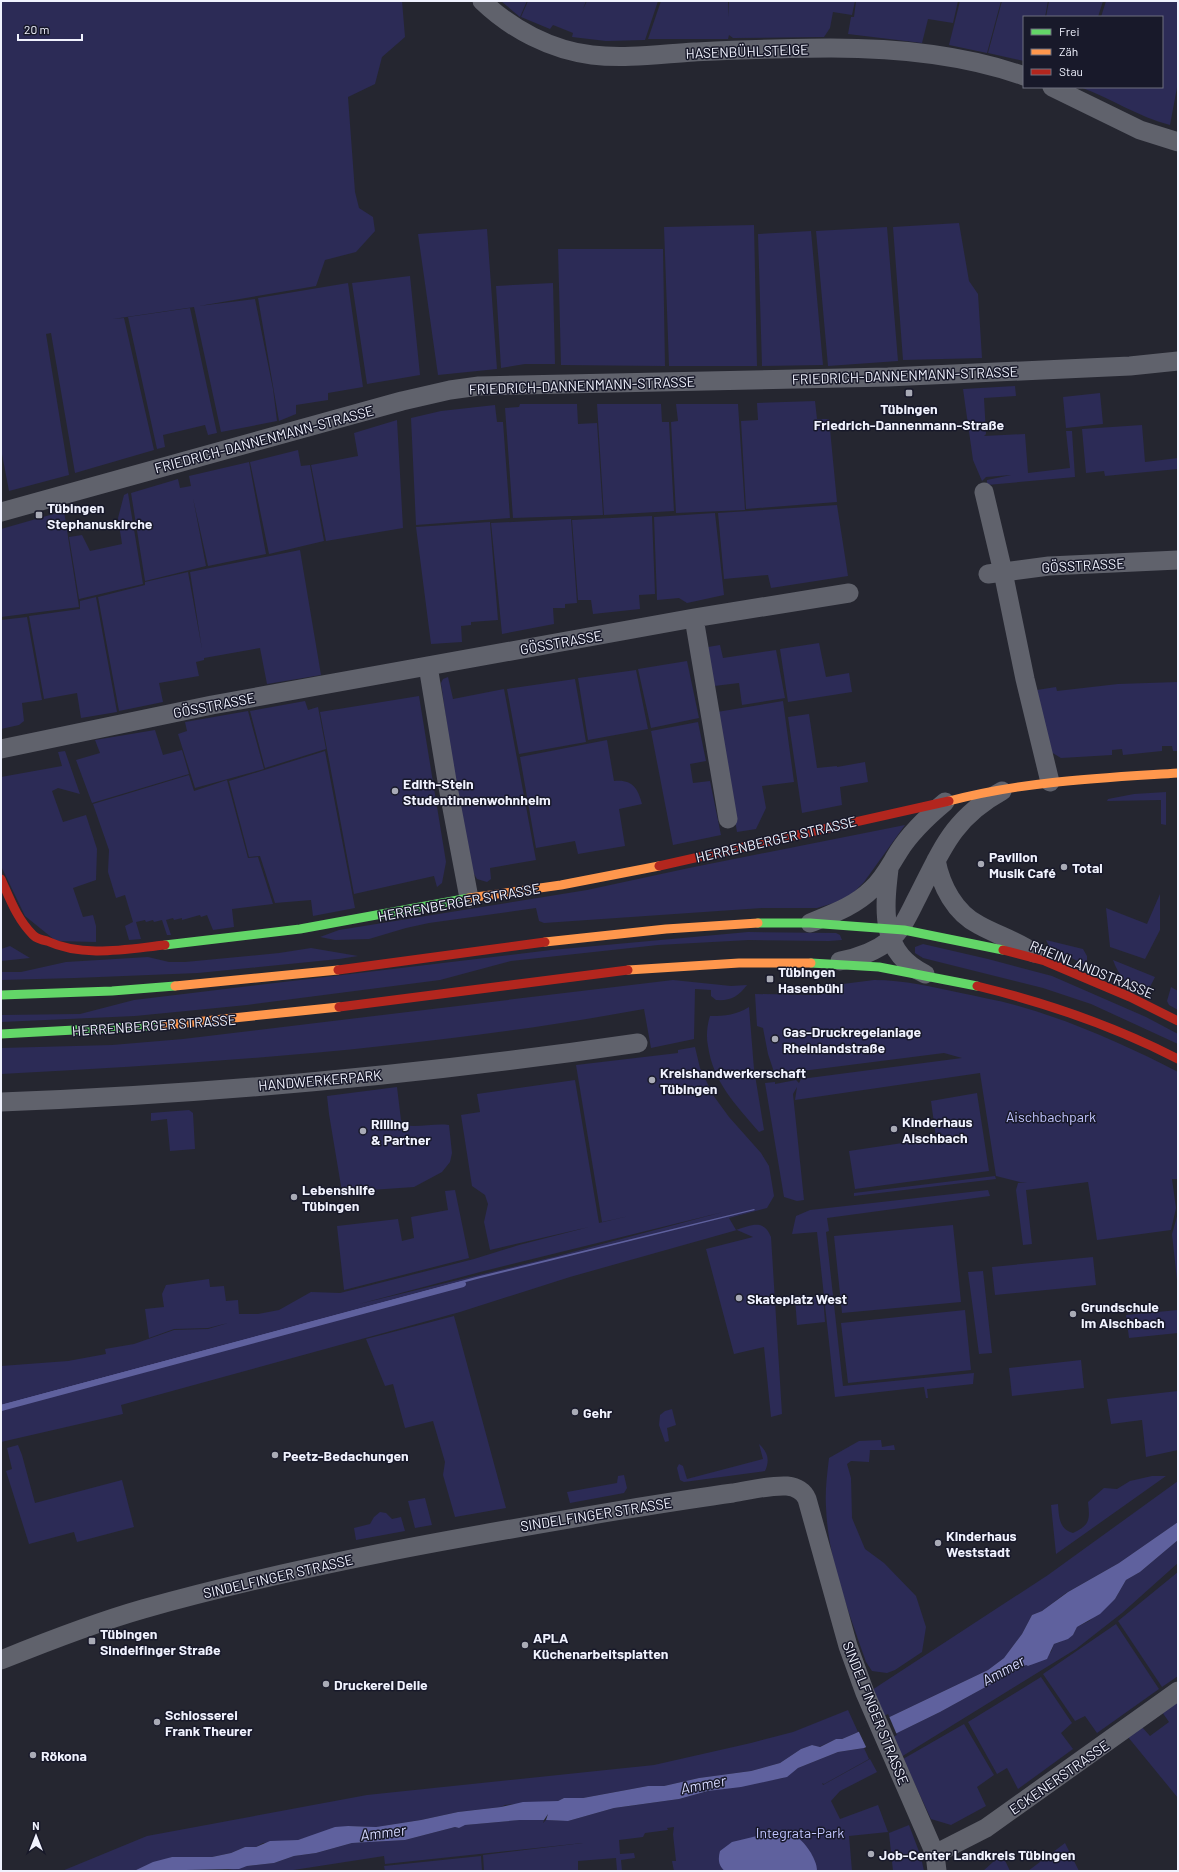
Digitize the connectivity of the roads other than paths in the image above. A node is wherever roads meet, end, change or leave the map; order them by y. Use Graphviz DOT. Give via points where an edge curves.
graph roads {
  1 [pos="482,1"];
  2 [pos="1023,76"];
  3 [pos="1054,88"];
  4 [pos="1178,142"];
  5 [pos="1178,361"];
  6 [pos="984,492"];
  7 [pos="1,512"];
  8 [pos="1178,560"];
  9 [pos="996,573"];
  10 [pos="849,592"];
  11 [pos="694,618"];
  12 [pos="428,666"];
  13 [pos="1,749"];
  14 [pos="1178,773"];
  15 [pos="1050,782"];
  16 [pos="1005,789"];
  17 [pos="945,802"];
  18 [pos="728,819"];
  19 [pos="936,860"];
  20 [pos="889,869"];
  21 [pos="1,879"];
  22 [pos="470,898"];
  23 [pos="810,923"];
  24 [pos="892,933"];
  25 [pos="1045,961"];
  26 [pos="832,963"];
  27 [pos="928,975"];
  28 [pos="1,995"];
  29 [pos="1178,1022"];
  30 [pos="1,1034"];
  31 [pos="638,1043"];
  32 [pos="1178,1059"];
  33 [pos="1,1102"];
  34 [pos="1,1660"];
  35 [pos="1178,1691"];
  36 [pos="936,1863"];
  1 -- 2 [label="street, HASENBÜHLSTEIGE" via="506,21 528,34 558,47 591,55 869,48 959,57"];
  3 -- 4 [label="street" via="1140,130"];
  5 -- 7 [label="street, FRIEDRICH-DANNENMANN-STRASSE" via="1130,366 888,377 479,386 398,402"];
  6 -- 9 [label="street"];
  8 -- 9 [label="street, GÖSSTRASSE" via="1049,566"];
  9 -- 15 [label="street"];
  10 -- 11 [label="street, GÖSSTRASSE"];
  11 -- 12 [label="street, GÖSSTRASSE"];
  11 -- 18 [label="street"];
  12 -- 13 [label="street, GÖSSTRASSE" via="212,705"];
  12 -- 22 [label="street" via="448,788"];
  14 -- 15 [label="main road, HERRENBERGER STRASSE"];
  15 -- 16 [label="main road, HERRENBERGER STRASSE"];
  16 -- 17 [label="main road, HERRENBERGER STRASSE"];
  16 -- 19 [label="street, HERRENBERGER STRASSE" via="982,802 964,818"];
  17 -- 20 [label="street, HERRENBERGER STRASSE" via="918,825"];
  17 -- 22 [label="main road, HERRENBERGER STRASSE" via="632,872"];
  19 -- 24 [label="street, HERRENBERGER STRASSE"];
  19 -- 25 [label="street" via="944,887 961,911 978,925 1020,943"];
  20 -- 23 [label="street, HERRENBERGER STRASSE" via="873,888 858,900"];
  20 -- 24 [label="street, HERRENBERGER STRASSE" via="885,902"];
  21 -- 22 [label="main road, HERRENBERGER STRASSE" via="18,916 34,936 57,946 76,950 110,951 300,930"];
  23 -- 24 [label="main road, HERRENBERGER STRASSE"];
  23 -- 28 [label="main road, HERRENBERGER STRASSE" via="715,925 658,930 206,984"];
  24 -- 25 [label="main road, RHEINLANDSTRASSE" via="993,947"];
  24 -- 26 [label="street, HERRENBERGER STRASSE" via="863,955"];
  24 -- 27 [label="street, HERRENBERGER STRASSE" via="902,958"];
  25 -- 29 [label="main road, RHEINLANDSTRASSE" via="1130,997"];
  26 -- 27 [label="main road, HERRENBERGER STRASSE" via="889,968"];
  26 -- 30 [label="main road, HERRENBERGER STRASSE" via="733,963 652,968 221,1021 112,1030"];
  27 -- 32 [label="main road" via="995,990 1067,1011"];
  31 -- 33 [label="street, HANDWERKERPARK" via="498,1063 334,1080"];
  34 -- 36 [label="street, SINDELFINGER STRASSE" via="57,1637 143,1609 328,1564 529,1525 770,1486 785,1486 800,1490 807,1499 848,1646"];
  35 -- 36 [label="street, ECKENERSTRASSE"];
}
